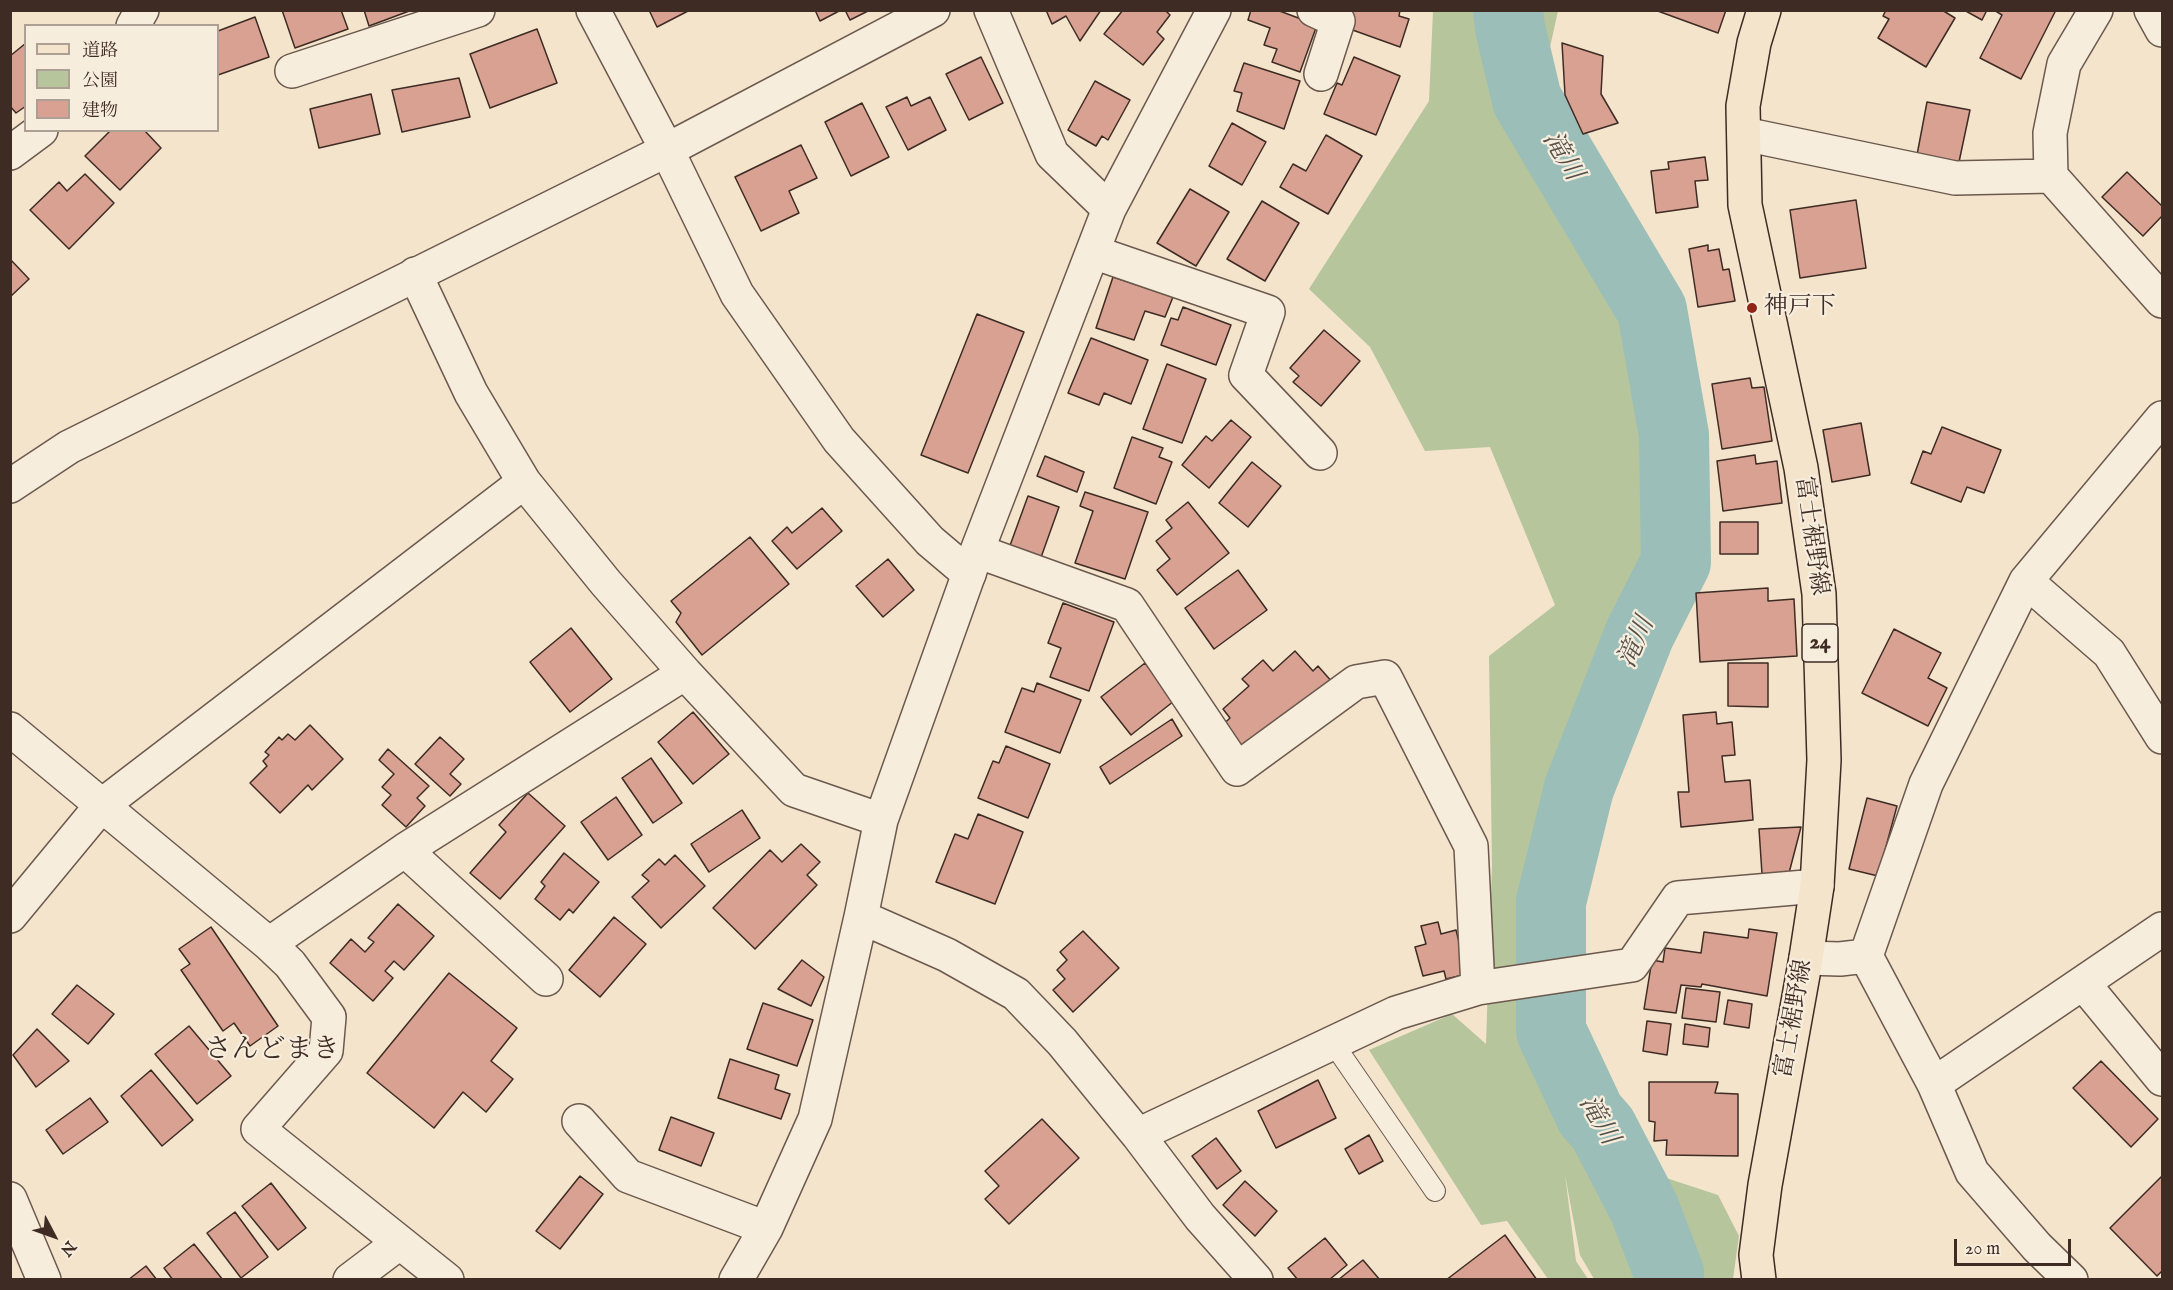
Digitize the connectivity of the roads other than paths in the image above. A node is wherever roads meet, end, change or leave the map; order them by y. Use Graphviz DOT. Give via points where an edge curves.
graph roads {
  1 [pos="142,10"];
  2 [pos="478,10"];
  3 [pos="593,10"];
  4 [pos="933,10"];
  5 [pos="991,10"];
  6 [pos="1214,10"];
  7 [pos="1314,10"];
  8 [pos="1764,10"];
  9 [pos="2096,10"];
  10 [pos="2151,10"];
  11 [pos="134,24"];
  12 [pos="2163,30"];
  13 [pos="292,71"];
  14 [pos="1321,74"];
  15 [pos="38,132"];
  16 [pos="1744,134"];
  17 [pos="667,150"];
  18 [pos="10,153"];
  19 [pos="2050,176"];
  20 [pos="1108,209"];
  21 [pos="1093,252"];
  22 [pos="415,274"];
  23 [pos="2163,301"];
  24 [pos="2163,418"];
  25 [pos="1320,453"];
  26 [pos="524,482"];
  27 [pos="10,486"];
  28 [pos="973,563"];
  29 [pos="2026,581"];
  30 [pos="685,673"];
  31 [pos="10,729"];
  32 [pos="2163,737"];
  33 [pos="101,806"];
  34 [pos="881,820"];
  35 [pos="405,850"];
  36 [pos="1817,886"];
  37 [pos="10,916"];
  38 [pos="861,917"];
  39 [pos="2163,929"];
  40 [pos="269,944"];
  41 [pos="1866,956"];
  42 [pos="1806,958"];
  43 [pos="546,979"];
  44 [pos="2083,983"];
  45 [pos="1478,988"];
  46 [pos="1333,1043"];
  47 [pos="2163,1079"];
  48 [pos="1934,1084"];
  49 [pos="579,1120"];
  50 [pos="1138,1136"];
  51 [pos="1435,1191"];
  52 [pos="10,1199"];
  53 [pos="766,1228"];
  54 [pos="399,1243"];
  55 [pos="44,1280"];
  56 [pos="350,1280"];
  57 [pos="447,1280"];
  58 [pos="736,1280"];
  59 [pos="1256,1280"];
  60 [pos="1759,1280"];
  61 [pos="2071,1280"];
  1 -- 11 [label="street"];
  2 -- 13 [label="street"];
  3 -- 17 [label="street"];
  4 -- 17 [label="street"];
  5 -- 20 [label="street" via="1052,154"];
  6 -- 20 [label="street"];
  7 -- 14 [label="street" via="1338,21"];
  8 -- 16 [label="main road, 富士裾野線 / 24" via="1743,106"];
  9 -- 19 [label="street" via="2064,64 2050,133"];
  10 -- 12 [label="street"];
  15 -- 18 [label="street"];
  16 -- 19 [label="street" via="1955,178"];
  16 -- 36 [label="main road, 富士裾野線 / 24" via="1745,205 1801,468 1819,594 1824,760"];
  17 -- 22 [label="street"];
  17 -- 28 [label="street" via="737,294 839,440 930,541"];
  19 -- 23 [label="street"];
  20 -- 21 [label="street"];
  21 -- 25 [label="street" via="1268,312 1246,375"];
  21 -- 28 [label="street"];
  22 -- 26 [label="street" via="471,393"];
  22 -- 27 [label="street" via="69,447"];
  24 -- 29 [label="street"];
  26 -- 30 [label="street" via="606,584"];
  26 -- 33 [label="street"];
  28 -- 34 [label="street"];
  28 -- 45 [label="street" via="1127,605 1237,769 1356,682 1385,677 1471,846"];
  29 -- 32 [label="street" via="2109,653"];
  29 -- 41 [label="street" via="1926,784"];
  30 -- 34 [label="street" via="794,790"];
  30 -- 35 [label="street"];
  31 -- 33 [label="street"];
  33 -- 37 [label="street"];
  33 -- 40 [label="street"];
  34 -- 38 [label="street"];
  35 -- 40 [label="street"];
  35 -- 43 [label="street"];
  36 -- 42 [label="main road, 富士裾野線 / 24"];
  36 -- 45 [label="street" via="1678,898 1632,966"];
  38 -- 50 [label="street" via="947,955 1016,994 1062,1042"];
  38 -- 53 [label="street" via="816,1119"];
  39 -- 44 [label="street"];
  40 -- 54 [label="street" via="290,964 329,1017 326,1051 258,1129"];
  41 -- 42 [label="street"];
  41 -- 48 [label="street"];
  42 -- 60 [label="main road, 富士裾野線 / 24" via="1765,1185 1756,1256"];
  44 -- 47 [label="street"];
  44 -- 48 [label="street"];
  45 -- 46 [label="street" via="1396,1013"];
  46 -- 50 [label="street"];
  46 -- 51 [label="lane"];
  48 -- 61 [label="street" via="1972,1172"];
  49 -- 53 [label="street" via="628,1176"];
  50 -- 59 [label="street" via="1200,1217"];
  52 -- 55 [label="street"];
  53 -- 58 [label="street"];
  54 -- 56 [label="street"];
  54 -- 57 [label="street"];
}
